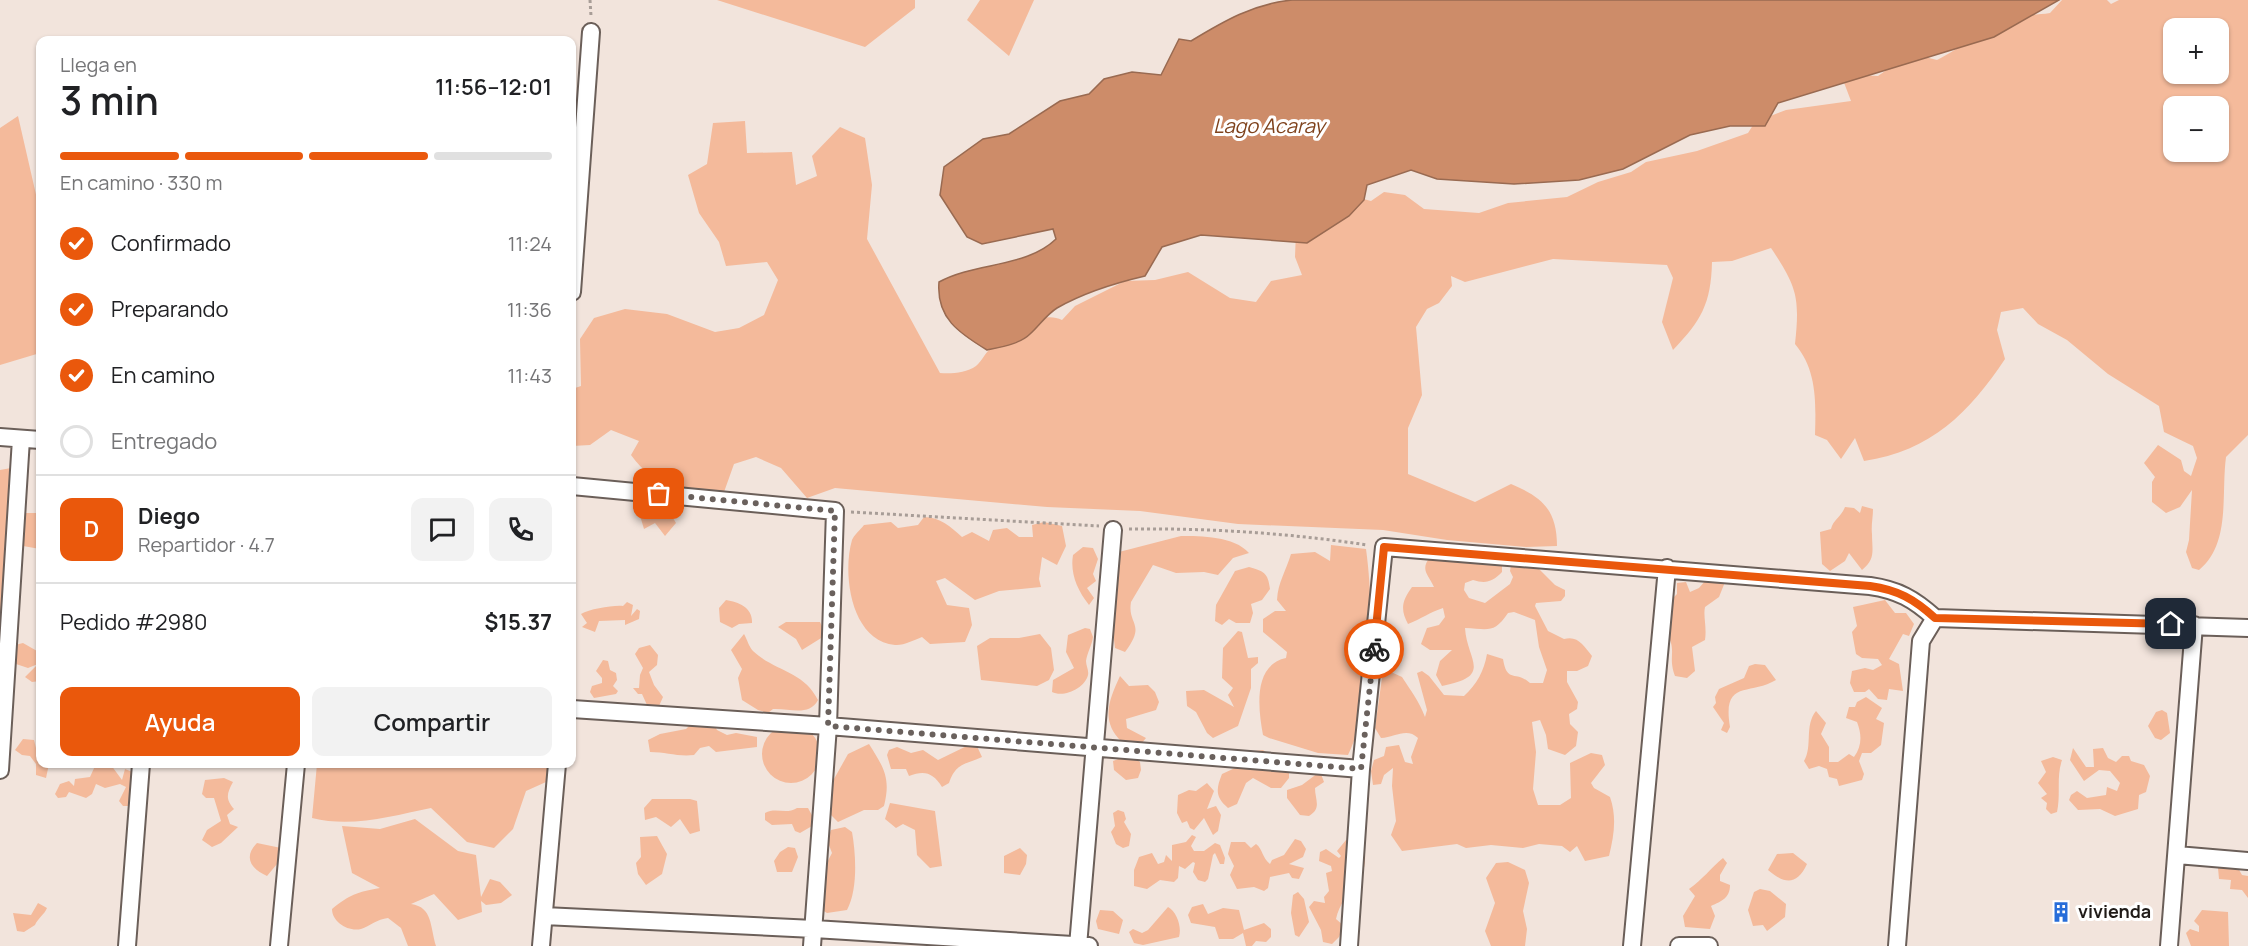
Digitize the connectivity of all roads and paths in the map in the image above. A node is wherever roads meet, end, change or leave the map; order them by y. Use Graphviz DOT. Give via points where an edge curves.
graph roads {
  1 [pos="591,32"];
  2 [pos="576,237"];
  3 [pos="0,437"];
  4 [pos="21,439"];
  5 [pos="36,441"];
  6 [pos="576,486"];
  7 [pos="1113,530"];
  8 [pos="1667,568"];
  9 [pos="1935,618"];
  10 [pos="2194,625"];
  11 [pos="2248,628"];
  12 [pos="576,709"];
  13 [pos="828,726"];
  14 [pos="1097,747"];
  15 [pos="141,768"];
  16 [pos="296,768"];
  17 [pos="557,768"];
  18 [pos="1361,769"];
  19 [pos="0,770"];
  20 [pos="2177,855"];
  21 [pos="2248,861"];
  22 [pos="544,916"];
  23 [pos="814,929"];
  24 [pos="127,946"];
  25 [pos="279,946"];
  26 [pos="541,946"];
  27 [pos="812,946"];
  28 [pos="1078,946"];
  29 [pos="1089,946"];
  30 [pos="1349,946"];
  31 [pos="1632,946"];
  32 [pos="1679,946"];
  33 [pos="1709,946"];
  34 [pos="1897,946"];
  35 [pos="2169,946"];
  1 -- 2 [label="street"];
  3 -- 4 [label="street"];
  4 -- 5 [label="street"];
  4 -- 19 [label="street"];
  6 -- 13 [label="street" via="835,511"];
  7 -- 14 [label="street"];
  8 -- 9 [label="street" via="1893,590 1914,599"];
  8 -- 18 [label="street" via="1384,547"];
  8 -- 31 [label="street"];
  9 -- 10 [label="street"];
  9 -- 34 [label="street" via="1921,641"];
  10 -- 11 [label="street"];
  10 -- 20 [label="street"];
  12 -- 13 [label="street"];
  13 -- 14 [label="street"];
  13 -- 23 [label="street"];
  14 -- 18 [label="street"];
  14 -- 28 [label="street"];
  15 -- 24 [label="street"];
  16 -- 25 [label="street"];
  17 -- 22 [label="street"];
  18 -- 30 [label="street"];
  20 -- 21 [label="street"];
  20 -- 35 [label="street"];
  22 -- 23 [label="street"];
  22 -- 26 [label="street"];
  23 -- 27 [label="street"];
  23 -- 28 [label="street"];
  28 -- 29 [label="street"];
  32 -- 33 [label="street"];
}
